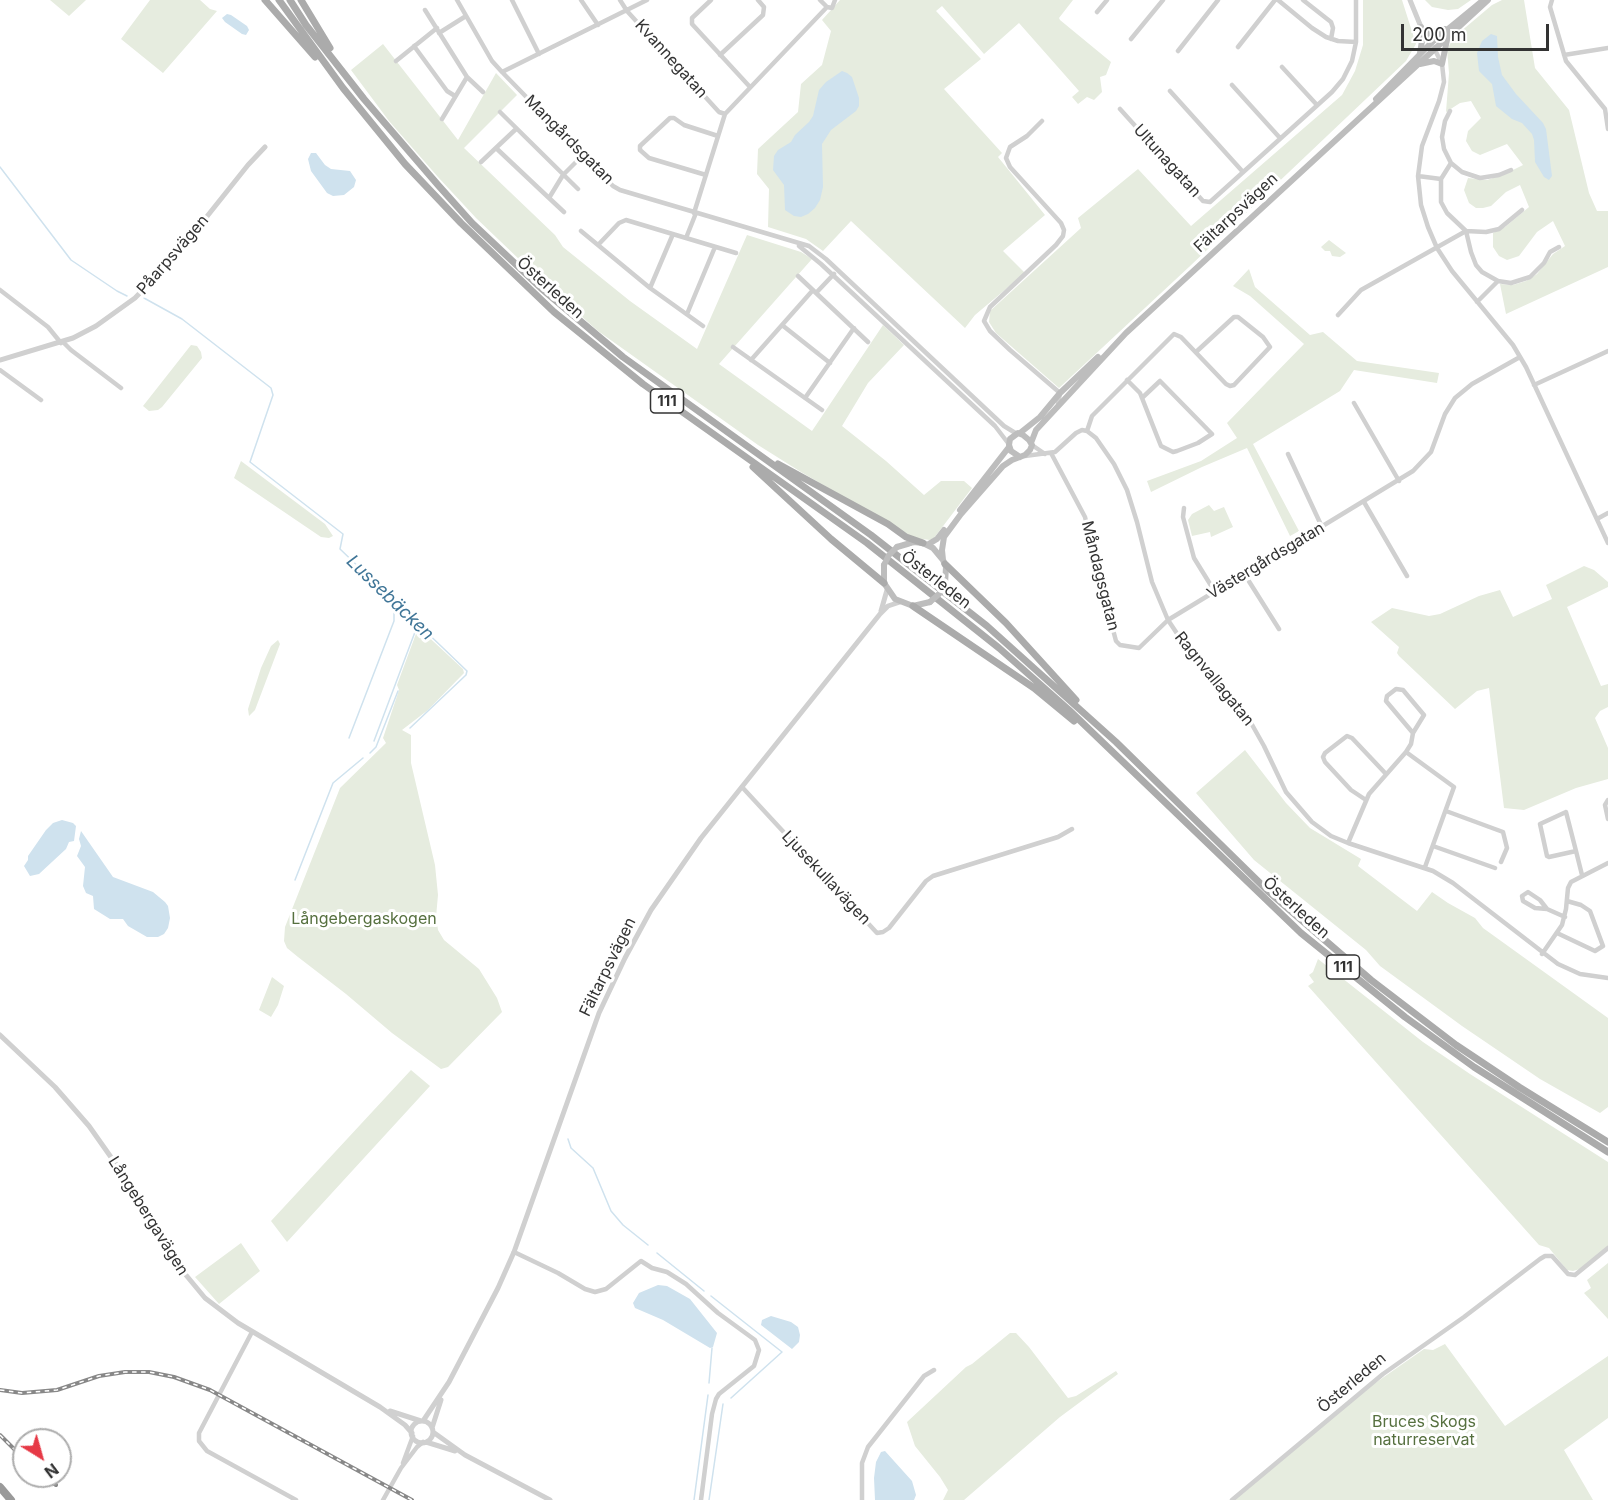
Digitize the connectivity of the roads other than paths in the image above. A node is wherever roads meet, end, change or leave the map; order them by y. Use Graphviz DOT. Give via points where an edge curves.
graph roads {
  1 [pos="265,0"];
  2 [pos="279,0"];
  3 [pos="290,0"];
  4 [pos="301,0"];
  5 [pos="457,0"];
  6 [pos="512,0"];
  7 [pos="581,0"];
  8 [pos="620,0"];
  9 [pos="647,0"];
  10 [pos="711,0"];
  11 [pos="758,0"];
  12 [pos="820,0"];
  13 [pos="835,0"];
  14 [pos="1107,0"];
  15 [pos="1163,0"];
  16 [pos="1218,0"];
  17 [pos="1277,0"];
  18 [pos="1303,0"];
  19 [pos="1356,0"];
  20 [pos="1410,0"];
  21 [pos="1486,0"];
  22 [pos="1551,2"];
  23 [pos="829,7"];
  24 [pos="425,10"];
  25 [pos="627,10"];
  26 [pos="1097,12"];
  27 [pos="466,16"];
  28 [pos="598,25"];
  29 [pos="1421,27"];
  30 [pos="1446,29"];
  31 [pos="438,31"];
  32 [pos="1425,34"];
  33 [pos="1448,38"];
  34 [pos="1131,39"];
  35 [pos="1331,39"];
  36 [pos="1356,42"];
  37 [pos="1431,43"];
  38 [pos="414,46"];
  39 [pos="1238,46"];
  40 [pos="1608,48"];
  41 [pos="1435,50"];
  42 [pos="1178,51"];
  43 [pos="539,54"];
  44 [pos="1420,54"];
  45 [pos="720,55"];
  46 [pos="1564,55"];
  47 [pos="396,61"];
  48 [pos="1420,64"];
  49 [pos="1442,64"];
  50 [pos="1282,67"];
  51 [pos="343,70"];
  52 [pos="502,72"];
  53 [pos="467,77"];
  54 [pos="338,82"];
  55 [pos="1232,85"];
  56 [pos="750,87"];
  57 [pos="1170,91"];
  58 [pos="483,92"];
  59 [pos="455,96"];
  60 [pos="1317,105"];
  61 [pos="1120,109"];
  62 [pos="1607,109"];
  63 [pos="1450,111"];
  64 [pos="500,112"];
  65 [pos="1365,112"];
  66 [pos="725,114"];
  67 [pos="442,119"];
  68 [pos="1042,121"];
  69 [pos="516,129"];
  70 [pos="1608,129"];
  71 [pos="718,136"];
  72 [pos="1280,138"];
  73 [pos="265,147"];
  74 [pos="496,148"];
  75 [pos="583,154"];
  76 [pos="481,162"];
  77 [pos="1451,163"];
  78 [pos="1512,170"];
  79 [pos="1243,172"];
  80 [pos="563,175"];
  81 [pos="706,175"];
  82 [pos="1418,176"];
  83 [pos="1441,179"];
  84 [pos="578,189"];
  85 [pos="549,198"];
  86 [pos="1521,210"];
  87 [pos="564,212"];
  88 [pos="695,213"];
  89 [pos="581,231"];
  90 [pos="1466,231"];
  91 [pos="673,234"];
  92 [pos="686,238"];
  93 [pos="794,243"];
  94 [pos="598,245"];
  95 [pos="715,247"];
  96 [pos="1559,247"];
  97 [pos="1437,248"];
  98 [pos="736,253"];
  99 [pos="838,270"];
  100 [pos="833,275"];
  101 [pos="798,276"];
  102 [pos="1498,281"];
  103 [pos="650,288"];
  104 [pos="0,290"];
  105 [pos="814,292"];
  106 [pos="1477,302"];
  107 [pos="687,314"];
  108 [pos="1338,315"];
  109 [pos="782,325"];
  110 [pos="703,326"];
  111 [pos="854,328"];
  112 [pos="1126,333"];
  113 [pos="62,342"];
  114 [pos="868,342"];
  115 [pos="733,347"];
  116 [pos="1608,351"];
  117 [pos="1197,352"];
  118 [pos="1520,357"];
  119 [pos="0,360"];
  120 [pos="751,360"];
  121 [pos="830,363"];
  122 [pos="0,370"];
  123 [pos="1127,380"];
  124 [pos="1534,386"];
  125 [pos="121,388"];
  126 [pos="1060,393"];
  127 [pos="806,398"];
  128 [pos="1142,398"];
  129 [pos="41,400"];
  130 [pos="1354,403"];
  131 [pos="1057,406"];
  132 [pos="822,410"];
  133 [pos="1087,431"];
  134 [pos="1018,434"];
  135 [pos="1031,444"];
  136 [pos="1009,445"];
  137 [pos="730,447"];
  138 [pos="750,448"];
  139 [pos="1048,454"];
  140 [pos="1288,454"];
  141 [pos="1022,456"];
  142 [pos="1399,481"];
  143 [pos="1364,502"];
  144 [pos="1184,508"];
  145 [pos="1608,513"];
  146 [pos="1597,519"];
  147 [pos="1322,527"];
  148 [pos="1608,543"];
  149 [pos="925,544"];
  150 [pos="944,562"];
  151 [pos="1245,574"];
  152 [pos="1407,576"];
  153 [pos="885,586"];
  154 [pos="1215,592"];
  155 [pos="900,602"];
  156 [pos="913,606"];
  157 [pos="880,614"];
  158 [pos="1168,620"];
  159 [pos="1279,628"];
  160 [pos="1097,724"];
  161 [pos="1413,733"];
  162 [pos="1107,746"];
  163 [pos="1406,752"];
  164 [pos="1386,774"];
  165 [pos="742,787"];
  166 [pos="1366,800"];
  167 [pos="1608,800"];
  168 [pos="1446,811"];
  169 [pos="1608,819"];
  170 [pos="1072,829"];
  171 [pos="1348,843"];
  172 [pos="1433,846"];
  173 [pos="1576,851"];
  174 [pos="1501,862"];
  175 [pos="1608,863"];
  176 [pos="1425,867"];
  177 [pos="1495,868"];
  178 [pos="1582,875"];
  179 [pos="1567,901"];
  180 [pos="1547,909"];
  181 [pos="1565,917"];
  182 [pos="1557,933"];
  183 [pos="1542,954"];
  184 [pos="1608,978"];
  185 [pos="0,1035"];
  186 [pos="1608,1142"];
  187 [pos="1608,1152"];
  188 [pos="1608,1248"];
  189 [pos="514,1252"];
  190 [pos="252,1332"];
  191 [pos="934,1370"];
  192 [pos="449,1382"];
  193 [pos="380,1407"];
  194 [pos="422,1421"];
  195 [pos="432,1430"];
  196 [pos="412,1435"];
  197 [pos="425,1442"];
  198 [pos="465,1455"];
  199 [pos="401,1468"];
  200 [pos="0,1487"];
  201 [pos="11,1500"];
  202 [pos="296,1500"];
  203 [pos="383,1500"];
  204 [pos="550,1500"];
  205 [pos="701,1500"];
  206 [pos="862,1500"];
  207 [pos="1232,1500"];
  1 -- 54 [label="main road"];
  2 -- 54 [label="main road, Österleden / 111"];
  3 -- 51 [label="main road, Österleden / 111"];
  4 -- 51 [label="main road"];
  5 -- 27 [label="street, Mangårdsgatan"];
  6 -- 43 [label="street"];
  7 -- 28 [label="street"];
  8 -- 25 [label="street, Kvannegatan"];
  9 -- 25 [label="street"];
  10 -- 45 [label="street" via="691,21"];
  11 -- 45 [label="street" via="764,7 763,15"];
  12 -- 23 [label="street"];
  13 -- 23 [label="street"];
  14 -- 26 [label="street"];
  15 -- 34 [label="street"];
  16 -- 42 [label="street"];
  17 -- 35 [label="street"];
  17 -- 39 [label="street"];
  18 -- 35 [label="street" via="1331,22"];
  19 -- 36 [label="street, Ultunagatan"];
  20 -- 29 [label="street"];
  21 -- 30 [label="main road, Fältarpsvägen"];
  21 -- 33 [label="main road, Fältarpsvägen"];
  22 -- 46 [label="street"];
  23 -- 56 [label="street"];
  24 -- 31 [label="street"];
  25 -- 28 [label="street"];
  25 -- 66 [label="street, Kvannegatan"];
  27 -- 31 [label="street"];
  27 -- 52 [label="street, Mangårdsgatan"];
  28 -- 43 [label="street"];
  29 -- 32 [label="street"];
  29 -- 44 [label="main road"];
  30 -- 32 [label="main road"];
  30 -- 37 [label="main road, Fältarpsvägen"];
  31 -- 38 [label="street"];
  31 -- 53 [label="street"];
  32 -- 37 [label="street"];
  33 -- 41 [label="main road, Fältarpsvägen"];
  33 -- 49 [label="main road"];
  35 -- 36 [label="street"];
  36 -- 60 [label="street, Ultunagatan" via="1343,79"];
  37 -- 41 [label="street"];
  37 -- 44 [label="main road, Fältarpsvägen"];
  38 -- 47 [label="street"];
  38 -- 59 [label="street" via="447,91"];
  40 -- 46 [label="street"];
  41 -- 48 [label="main road, Fältarpsvägen"];
  41 -- 49 [label="street"];
  43 -- 52 [label="street"];
  44 -- 65 [label="main road, Fältarpsvägen"];
  45 -- 56 [label="street"];
  46 -- 62 [label="street"];
  48 -- 49 [label="main road"];
  48 -- 65 [label="main road, Fältarpsvägen"];
  49 -- 82 [label="street" via="1444,82 1422,146"];
  50 -- 60 [label="street"];
  51 -- 138 [label="main road, Österleden / 111" via="438,186 501,252 623,357"];
  52 -- 75 [label="street, Mangårdsgatan"];
  53 -- 58 [label="street"];
  53 -- 59 [label="street"];
  54 -- 137 [label="main road, Österleden / 111" via="405,164 533,293 634,377"];
  55 -- 72 [label="street"];
  56 -- 66 [label="street"];
  57 -- 79 [label="street"];
  59 -- 67 [label="street"];
  60 -- 72 [label="street, Ultunagatan"];
  61 -- 79 [label="street, Ultunagatan" via="1204,202 1210,202"];
  62 -- 70 [label="street"];
  63 -- 77 [label="street" via="1442,137"];
  64 -- 69 [label="street"];
  65 -- 112 [label="main road, Fältarpsvägen"];
  66 -- 71 [label="street"];
  68 -- 126 [label="street" via="1010,147 1006,158 1061,223 1064,235 990,307 984,321 1010,351"];
  69 -- 74 [label="street"];
  69 -- 80 [label="street"];
  71 -- 81 [label="street"];
  71 -- 81 [label="street" via="670,118 640,146 649,158"];
  72 -- 79 [label="street, Ultunagatan"];
  73 -- 113 [label="street, Påarpsvägen" via="148,286 96,326"];
  74 -- 76 [label="street"];
  74 -- 85 [label="street"];
  75 -- 80 [label="street"];
  75 -- 88 [label="street, Mangårdsgatan" via="620,190"];
  77 -- 78 [label="street" via="1480,178"];
  77 -- 83 [label="street"];
  80 -- 84 [label="street"];
  80 -- 85 [label="street"];
  81 -- 88 [label="street"];
  82 -- 83 [label="street"];
  82 -- 97 [label="street" via="1425,219"];
  83 -- 90 [label="street" via="1447,213"];
  85 -- 87 [label="street"];
  86 -- 90 [label="street" via="1499,229"];
  88 -- 92 [label="street"];
  88 -- 93 [label="street, Mangårdsgatan"];
  89 -- 94 [label="street"];
  90 -- 97 [label="street"];
  90 -- 102 [label="street" via="1476,265"];
  91 -- 92 [label="street"];
  91 -- 94 [label="street" via="623,221"];
  91 -- 103 [label="street"];
  92 -- 95 [label="street"];
  93 -- 99 [label="street, Mangårdsgatan" via="810,247"];
  93 -- 100 [label="street, Mangårdsgatan"];
  94 -- 103 [label="street"];
  95 -- 98 [label="street"];
  95 -- 107 [label="street"];
  96 -- 102 [label="street" via="1530,277 1511,283"];
  97 -- 106 [label="street"];
  97 -- 108 [label="street" via="1361,290"];
  99 -- 100 [label="street"];
  99 -- 134 [label="street, Mangårdsgatan" via="1004,426"];
  100 -- 105 [label="street"];
  100 -- 136 [label="street, Mangårdsgatan" via="995,426"];
  101 -- 105 [label="street"];
  102 -- 106 [label="street"];
  103 -- 107 [label="street"];
  104 -- 113 [label="street"];
  105 -- 109 [label="street"];
  105 -- 111 [label="street"];
  106 -- 118 [label="street"];
  107 -- 110 [label="street"];
  109 -- 120 [label="street"];
  109 -- 121 [label="street"];
  111 -- 114 [label="street"];
  111 -- 121 [label="street"];
  112 -- 126 [label="main road, Fältarpsvägen"];
  112 -- 131 [label="main road, Fältarpsvägen"];
  113 -- 119 [label="street, Påarpsvägen"];
  113 -- 125 [label="street"];
  115 -- 120 [label="street"];
  116 -- 124 [label="street"];
  117 -- 117 [label="street" via="1230,386 1270,347 1263,337 1234,317"];
  117 -- 123 [label="street" via="1174,334"];
  118 -- 124 [label="street"];
  118 -- 142 [label="street, Västergårdsgatan" via="1459,394 1445,414 1428,456"];
  120 -- 127 [label="street"];
  121 -- 127 [label="street"];
  122 -- 129 [label="street"];
  123 -- 128 [label="street"];
  123 -- 133 [label="street" via="1092,416"];
  124 -- 146 [label="street"];
  126 -- 131 [label="street"];
  126 -- 134 [label="main road, Fältarpsvägen" via="1040,417"];
  127 -- 132 [label="street"];
  128 -- 128 [label="street" via="1161,446 1173,452 1212,434 1160,381"];
  130 -- 142 [label="street"];
  131 -- 135 [label="main road, Fältarpsvägen" via="1036,430"];
  133 -- 139 [label="street" via="1078,431"];
  133 -- 158 [label="street, Ragnvallagatan" via="1104,447 1127,490 1152,582"];
  134 -- 135 [label="main road" via="1026,436"];
  134 -- 136 [label="main road"];
  135 -- 139 [label="street"];
  135 -- 141 [label="main road" via="1029,452"];
  136 -- 141 [label="main road"];
  136 -- 149 [label="main road" via="941,535"];
  137 -- 153 [label="main road"];
  137 -- 162 [label="main road, Österleden / 111" via="867,543 946,605"];
  138 -- 149 [label="main road" via="906,537"];
  138 -- 160 [label="main road, Österleden / 111" via="871,535 987,626"];
  139 -- 141 [label="street"];
  139 -- 158 [label="street, Måndagsgatan" via="1085,517 1117,642 1140,648"];
  140 -- 147 [label="street"];
  141 -- 150 [label="main road" via="1004,466 950,528 942,543"];
  142 -- 143 [label="street, Västergårdsgatan"];
  143 -- 147 [label="street, Västergårdsgatan"];
  143 -- 152 [label="street"];
  144 -- 154 [label="street" via="1194,558"];
  145 -- 146 [label="street"];
  146 -- 148 [label="street"];
  147 -- 151 [label="street, Västergårdsgatan"];
  149 -- 150 [label="main road"];
  149 -- 153 [label="main road, bridge" via="905,543 889,555 884,565"];
  150 -- 156 [label="main road, bridge" via="945,584 939,594 930,602"];
  150 -- 160 [label="main road" via="1006,623"];
  151 -- 154 [label="street, Västergårdsgatan"];
  151 -- 159 [label="street"];
  153 -- 155 [label="main road"];
  153 -- 157 [label="street, Fältarpsvägen"];
  154 -- 158 [label="street, Västergårdsgatan"];
  155 -- 156 [label="main road"];
  155 -- 157 [label="street, Fältarpsvägen"];
  156 -- 162 [label="main road" via="1034,688"];
  157 -- 165 [label="street, Fältarpsvägen"];
  158 -- 171 [label="street, Ragnvallagatan" via="1186,647 1246,714 1295,804 1324,832"];
  160 -- 186 [label="main road, Österleden / 111" via="1268,891 1371,980 1456,1045"];
  161 -- 161 [label="street" via="1424,712 1403,690 1396,689 1386,701"];
  161 -- 163 [label="street"];
  162 -- 187 [label="main road, Österleden / 111" via="1301,933 1405,1017 1539,1110"];
  163 -- 164 [label="street"];
  163 -- 168 [label="street" via="1454,788"];
  164 -- 166 [label="street"];
  164 -- 166 [label="street" via="1347,736 1325,753 1325,762"];
  165 -- 170 [label="street, Ljusekullavägen" via="877,933 889,928 933,876 1058,837"];
  165 -- 189 [label="street, Fältarpsvägen" via="675,874 621,966 591,1034"];
  166 -- 171 [label="street"];
  167 -- 169 [label="street"];
  168 -- 172 [label="street"];
  168 -- 174 [label="street" via="1503,832 1507,848"];
  171 -- 176 [label="street, Ragnvallagatan"];
  172 -- 176 [label="street"];
  172 -- 177 [label="street"];
  173 -- 173 [label="street" via="1546,856 1540,824 1566,812"];
  173 -- 178 [label="street"];
  175 -- 178 [label="street"];
  176 -- 183 [label="street, Ragnvallagatan" via="1453,883"];
  178 -- 179 [label="street" via="1569,884"];
  179 -- 181 [label="street"];
  179 -- 182 [label="street" via="1590,911 1604,946 1595,951"];
  180 -- 180 [label="street" via="1535,908 1522,896 1528,892"];
  180 -- 181 [label="street"];
  181 -- 182 [label="street"];
  182 -- 183 [label="street"];
  183 -- 184 [label="street, Ragnvallagatan" via="1580,974"];
  185 -- 190 [label="street, Långebergavägen" via="89,1126 193,1286"];
  188 -- 207 [label="street, Österleden" via="1575,1275 1567,1273 1552,1256 1540,1259 1383,1374"];
  189 -- 192 [label="street, Fältarpsvägen"];
  189 -- 205 [label="street" via="593,1292 606,1289 641,1261 686,1284 755,1340 759,1350 754,1366 716,1399"];
  190 -- 193 [label="street, Långebergavägen"];
  190 -- 202 [label="street" via="198,1434 199,1441 207,1451"];
  191 -- 206 [label="street" via="924,1376 868,1447 862,1463"];
  192 -- 194 [label="street, Fältarpsvägen"];
  192 -- 195 [label="street, Fältarpsvägen"];
  193 -- 194 [label="street, Långebergavägen"];
  193 -- 196 [label="street, Långebergavägen"];
  194 -- 195 [label="street" via="428,1422"];
  194 -- 196 [label="street" via="414,1425"];
  195 -- 197 [label="street"];
  195 -- 198 [label="street"];
  196 -- 197 [label="street"];
  196 -- 199 [label="street"];
  197 -- 198 [label="street"];
  197 -- 199 [label="street"];
  198 -- 204 [label="street"];
  199 -- 203 [label="street"];
  200 -- 201 [label="highway"];
}
